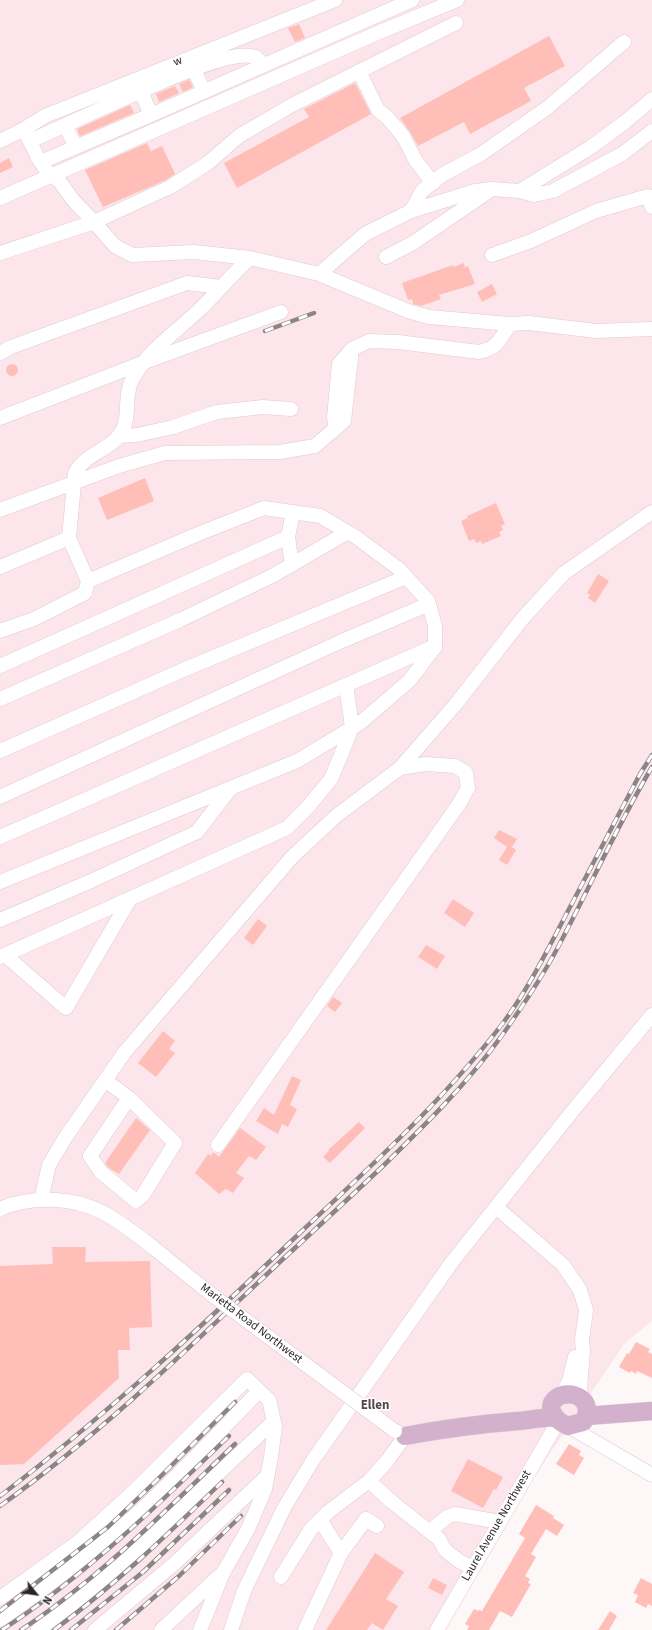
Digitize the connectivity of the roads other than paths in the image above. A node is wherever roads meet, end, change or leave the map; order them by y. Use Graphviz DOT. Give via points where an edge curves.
graph roads {
  1 [pos="335,0"];
  2 [pos="412,0"];
  3 [pos="457,0"];
  4 [pos="456,23"];
  5 [pos="624,42"];
  6 [pos="264,65"];
  7 [pos="194,70"];
  8 [pos="359,71"];
  9 [pos="141,91"];
  10 [pos="204,92"];
  11 [pos="652,99"];
  12 [pos="151,115"];
  13 [pos="65,125"];
  14 [pos="652,131"];
  15 [pos="27,135"];
  16 [pos="0,141"];
  17 [pos="76,147"];
  18 [pos="41,162"];
  19 [pos="52,176"];
  20 [pos="433,183"];
  21 [pos="491,189"];
  22 [pos="520,191"];
  23 [pos="0,198"];
  24 [pos="652,207"];
  25 [pos="410,211"];
  26 [pos="94,222"];
  27 [pos="0,253"];
  28 [pos="492,255"];
  29 [pos="386,257"];
  30 [pos="250,258"];
  31 [pos="319,274"];
  32 [pos="221,287"];
  33 [pos="281,312"];
  34 [pos="510,324"];
  35 [pos="652,330"];
  36 [pos="0,353"];
  37 [pos="142,363"];
  38 [pos="291,409"];
  39 [pos="0,418"];
  40 [pos="118,436"];
  41 [pos="74,482"];
  42 [pos="0,510"];
  43 [pos="293,512"];
  44 [pos="652,512"];
  45 [pos="348,532"];
  46 [pos="288,537"];
  47 [pos="69,538"];
  48 [pos="292,565"];
  49 [pos="0,567"];
  50 [pos="406,577"];
  51 [pos="88,581"];
  52 [pos="429,604"];
  53 [pos="0,631"];
  54 [pos="434,646"];
  55 [pos="0,666"];
  56 [pos="346,685"];
  57 [pos="0,699"];
  58 [pos="352,728"];
  59 [pos="0,751"];
  60 [pos="400,768"];
  61 [pos="230,788"];
  62 [pos="0,797"];
  63 [pos="0,837"];
  64 [pos="0,882"];
  65 [pos="130,899"];
  66 [pos="0,920"];
  67 [pos="2,956"];
  68 [pos="652,1015"];
  69 [pos="105,1080"];
  70 [pos="129,1098"];
  71 [pos="218,1145"];
  72 [pos="41,1200"];
  73 [pos="496,1207"];
  74 [pos="0,1209"];
  75 [pos="582,1340"];
  76 [pos="259,1391"];
  77 [pos="559,1397"];
  78 [pos="652,1411"];
  79 [pos="574,1416"];
  80 [pos="274,1421"];
  81 [pos="505,1422"];
  82 [pos="400,1433"];
  83 [pos="652,1474"];
  84 [pos="267,1476"];
  85 [pos="369,1481"];
  86 [pos="320,1520"];
  87 [pos="500,1522"];
  88 [pos="377,1526"];
  89 [pos="430,1531"];
  90 [pos="341,1553"];
  91 [pos="473,1568"];
  92 [pos="223,1573"];
  93 [pos="281,1577"];
  94 [pos="0,1598"];
  95 [pos="0,1620"];
  96 [pos="38,1630"];
  97 [pos="95,1630"];
  98 [pos="161,1630"];
  99 [pos="200,1630"];
  100 [pos="231,1630"];
  101 [pos="305,1630"];
  102 [pos="437,1630"];
  1 -- 15 [label="street, w" via="45,116"];
  2 -- 6 [label="street"];
  3 -- 19 [label="street"];
  4 -- 8 [label="street"];
  5 -- 20 [label="street" via="547,108 482,154 442,175"];
  6 -- 7 [label="street" via="254,57 236,56"];
  6 -- 10 [label="street"];
  7 -- 9 [label="street"];
  7 -- 10 [label="street"];
  8 -- 20 [label="street" via="378,110 403,136 416,161"];
  8 -- 26 [label="street" via="239,136 208,163 170,187"];
  9 -- 12 [label="street"];
  9 -- 13 [label="street"];
  10 -- 12 [label="street"];
  11 -- 22 [label="street" via="591,147"];
  12 -- 17 [label="street"];
  13 -- 15 [label="street"];
  13 -- 17 [label="street"];
  14 -- 22 [label="street" via="622,154 553,191 534,195"];
  15 -- 16 [label="street"];
  15 -- 18 [label="street"];
  17 -- 18 [label="street"];
  18 -- 19 [label="street"];
  19 -- 23 [label="street"];
  19 -- 26 [label="street"];
  20 -- 25 [label="street" via="422,191"];
  21 -- 22 [label="street"];
  21 -- 25 [label="street" via="475,191"];
  21 -- 29 [label="street" via="413,243"];
  24 -- 28 [label="street" via="648,196 596,211 531,241"];
  25 -- 31 [label="street" via="364,234"];
  26 -- 27 [label="street"];
  26 -- 30 [label="street" via="115,246 132,255 194,252"];
  30 -- 31 [label="street"];
  30 -- 32 [label="street"];
  31 -- 34 [label="street" via="408,311 429,317"];
  32 -- 36 [label="street" via="187,283 10,347"];
  32 -- 37 [label="street"];
  33 -- 37 [label="street"];
  34 -- 35 [label="street" via="529,323 596,331"];
  34 -- 41 [label="street" via="491,349 479,352 369,341 352,349 339,364 334,418 340,424 315,446 280,452 165,453"];
  37 -- 39 [label="street"];
  37 -- 40 [label="street" via="131,380 126,422"];
  38 -- 40 [label="street" via="263,407 217,412 173,427 137,435"];
  40 -- 41 [label="street" via="80,464 75,472"];
  41 -- 42 [label="street"];
  41 -- 47 [label="street"];
  43 -- 45 [label="street" via="320,516"];
  43 -- 46 [label="street"];
  43 -- 51 [label="street" via="264,508"];
  44 -- 60 [label="street" via="564,573 523,618 455,705"];
  45 -- 48 [label="street"];
  45 -- 50 [label="street" via="399,569"];
  46 -- 48 [label="street"];
  46 -- 55 [label="street"];
  47 -- 49 [label="street"];
  47 -- 51 [label="street"];
  48 -- 57 [label="street" via="180,620"];
  50 -- 52 [label="street"];
  50 -- 59 [label="street" via="183,670"];
  51 -- 53 [label="street" via="85,593 34,619"];
  52 -- 54 [label="street" via="435,626"];
  52 -- 62 [label="street"];
  54 -- 56 [label="street"];
  54 -- 58 [label="street" via="409,681"];
  56 -- 58 [label="street"];
  56 -- 63 [label="street"];
  58 -- 61 [label="street" via="297,761"];
  58 -- 65 [label="street" via="331,779 287,828"];
  60 -- 69 [label="street" via="336,816 292,857 135,1039"];
  60 -- 71 [label="street" via="426,764 455,766 466,773 468,788"];
  61 -- 64 [label="street"];
  61 -- 66 [label="street" via="197,832"];
  65 -- 67 [label="street"];
  65 -- 67 [label="street" via="66,1008"];
  68 -- 73 [label="street"];
  69 -- 70 [label="street"];
  69 -- 72 [label="street" via="49,1165"];
  70 -- 70 [label="street" via="90,1156 101,1172 136,1201 143,1195 175,1143"];
  72 -- 74 [label="street, Marietta Road Northwest" via="22,1202"];
  72 -- 82 [label="street, Marietta Road Northwest, bridge" via="77,1203 103,1212 126,1226 216,1298"];
  73 -- 75 [label="street" via="563,1265 580,1290 586,1310"];
  73 -- 100 [label="street" via="452,1262 313,1460 284,1508 244,1591"];
  75 -- 77 [label="street" via="577,1348 569,1381"];
  75 -- 79 [label="street" via="580,1389"];
  76 -- 80 [label="street" via="269,1400"];
  76 -- 94 [label="street" via="247,1379 131,1494 77,1543"];
  76 -- 95 [label="street" via="133,1517 62,1576"];
  77 -- 79 [label="main road" via="575,1396"];
  77 -- 79 [label="main road" via="552,1408"];
  77 -- 81 [label="main road"];
  78 -- 79 [label="main road"];
  79 -- 81 [label="main road"];
  79 -- 83 [label="street" via="593,1440"];
  79 -- 87 [label="street, Laurel Avenue Northwest"];
  80 -- 84 [label="street"];
  80 -- 96 [label="street" via="120,1566"];
  81 -- 82 [label="main road"];
  82 -- 85 [label="street" via="387,1461"];
  84 -- 92 [label="street" via="248,1529"];
  84 -- 97 [label="street" via="175,1563"];
  85 -- 86 [label="street"];
  85 -- 89 [label="street"];
  86 -- 90 [label="street"];
  86 -- 93 [label="street" via="311,1529"];
  87 -- 89 [label="street" via="455,1514"];
  87 -- 91 [label="street, Laurel Avenue Northwest"];
  88 -- 90 [label="street" via="366,1519"];
  89 -- 91 [label="street" via="445,1550"];
  90 -- 101 [label="street"];
  91 -- 102 [label="street, Laurel Avenue Northwest"];
  92 -- 98 [label="street"];
  92 -- 99 [label="street"];
}
